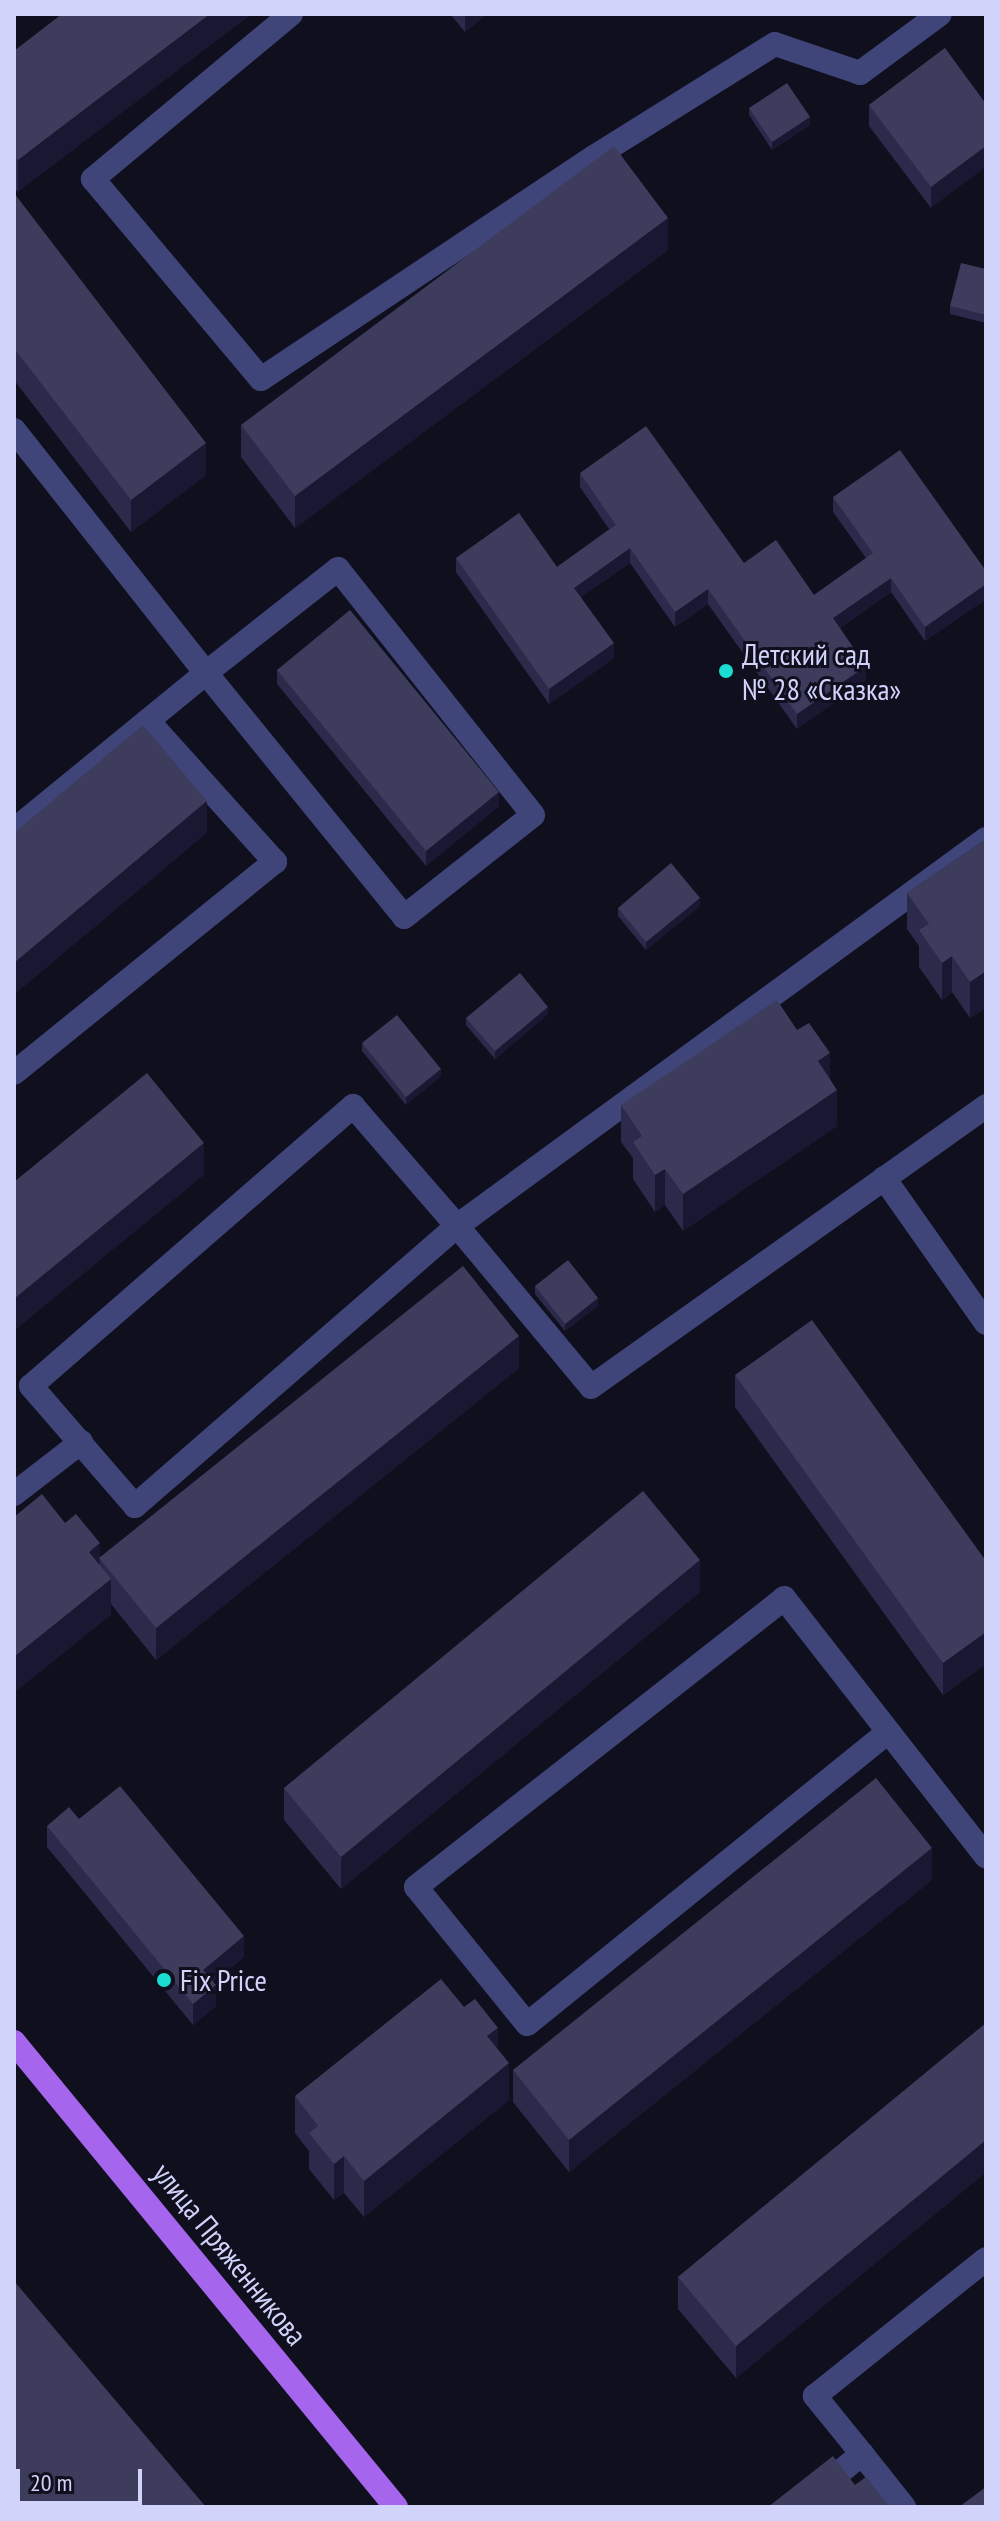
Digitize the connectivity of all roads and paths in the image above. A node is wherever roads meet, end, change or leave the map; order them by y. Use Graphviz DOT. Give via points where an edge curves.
graph roads {
  1 [pos="291,14"];
  2 [pos="940,14"];
  3 [pos="14,430"];
  4 [pos="206,673"];
  5 [pos="148,721"];
  6 [pos="14,830"];
  7 [pos="986,839"];
  8 [pos="14,1073"];
  9 [pos="986,1106"];
  10 [pos="884,1178"];
  11 [pos="457,1226"];
  12 [pos="986,1323"];
  13 [pos="81,1442"];
  14 [pos="14,1494"];
  15 [pos="888,1732"];
  16 [pos="986,1857"];
  17 [pos="14,2042"];
  18 [pos="986,2259"];
  19 [pos="862,2454"];
  20 [pos="396,2507"];
  21 [pos="797,2507"];
  22 [pos="904,2507"];
  1 -- 2 [label="lane" via="93,179 261,379 594,157 775,44 860,73"];
  3 -- 4 [label="lane"];
  4 -- 4 [label="lane" via="338,569 533,815 404,917"];
  4 -- 5 [label="lane"];
  5 -- 6 [label="lane"];
  5 -- 8 [label="lane" via="275,862"];
  7 -- 11 [label="lane"];
  9 -- 10 [label="lane"];
  10 -- 11 [label="lane" via="591,1387"];
  10 -- 12 [label="lane"];
  11 -- 13 [label="lane" via="135,1506"];
  11 -- 13 [label="lane" via="353,1106 31,1386"];
  13 -- 14 [label="lane"];
  15 -- 15 [label="lane" via="784,1598 416,1887 527,2024"];
  15 -- 16 [label="lane"];
  17 -- 20 [label="main road, улица Пряженникова"];
  18 -- 19 [label="lane" via="815,2396"];
  19 -- 21 [label="lane"];
  19 -- 22 [label="lane"];
}
